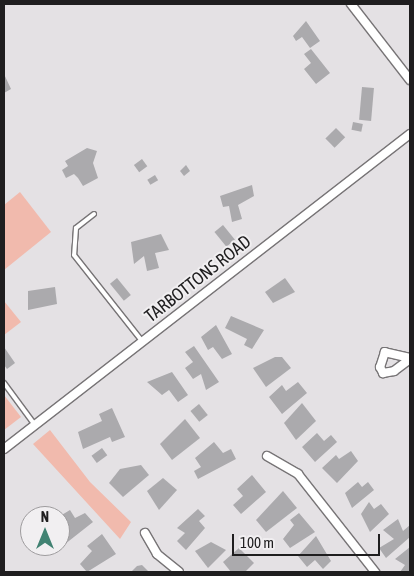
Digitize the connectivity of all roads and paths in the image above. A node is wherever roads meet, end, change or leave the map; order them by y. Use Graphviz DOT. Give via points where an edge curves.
graph roads {
  1 [pos="351,4"];
  2 [pos="410,80"];
  3 [pos="410,134"];
  4 [pos="94,214"];
  5 [pos="142,341"];
  6 [pos="410,359"];
  7 [pos="4,383"];
  8 [pos="35,424"];
  9 [pos="4,449"];
  10 [pos="267,456"];
  11 [pos="145,533"];
  12 [pos="179,572"];
  13 [pos="375,572"];
  1 -- 2 [label="street"];
  3 -- 5 [label="street, TARBOTTONS ROAD"];
  4 -- 5 [label="lane" via="76,228 74,255"];
  5 -- 8 [label="street, TARBOTTONS ROAD"];
  6 -- 6 [label="street" via="394,371 384,373 380,367 385,352"];
  7 -- 8 [label="lane"];
  8 -- 9 [label="street, TARBOTTONS ROAD"];
  10 -- 13 [label="street" via="298,474"];
  11 -- 12 [label="street" via="157,554"];
}
